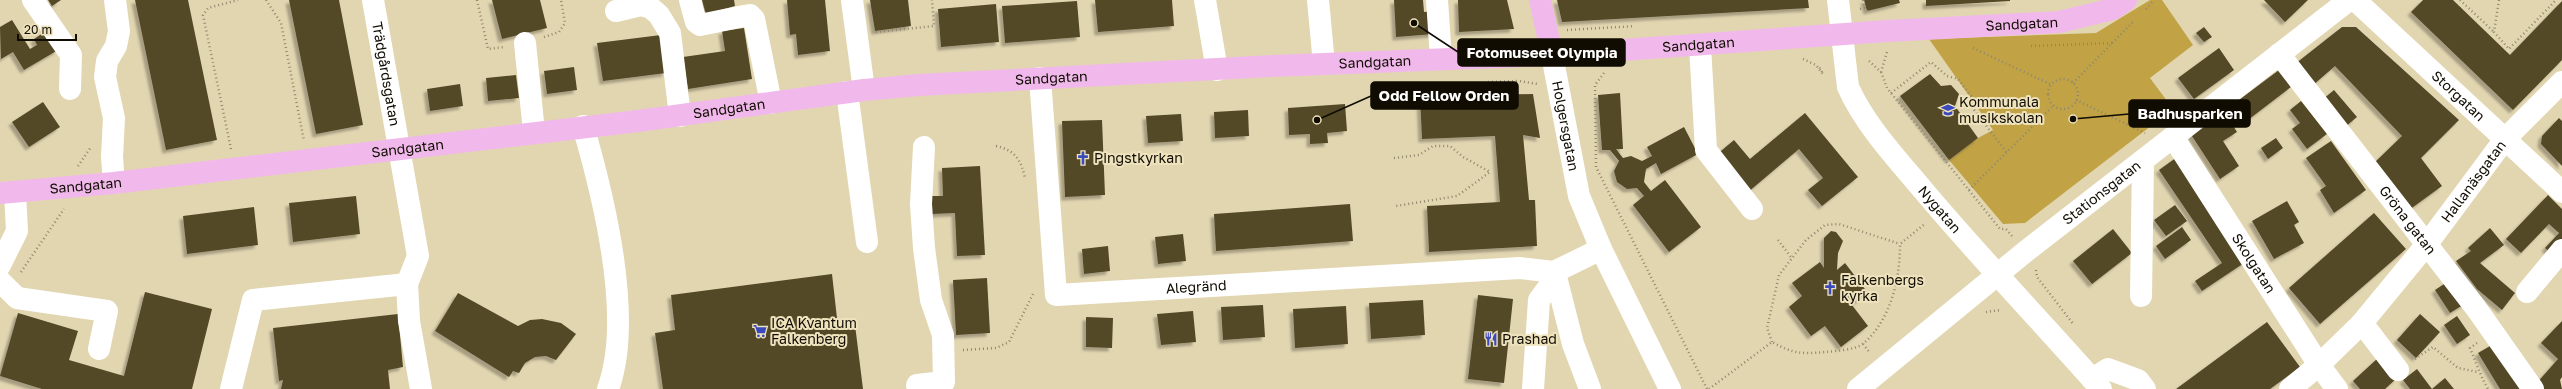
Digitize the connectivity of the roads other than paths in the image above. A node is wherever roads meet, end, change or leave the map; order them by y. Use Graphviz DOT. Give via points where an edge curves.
graph roads {
  1 [pos="33,0"];
  2 [pos="115,0"];
  3 [pos="373,0"];
  4 [pos="690,0"];
  5 [pos="852,0"];
  6 [pos="1205,0"];
  7 [pos="1318,0"];
  8 [pos="1437,0"];
  9 [pos="1540,0"];
  10 [pos="1838,0"];
  11 [pos="2349,0"];
  12 [pos="2354,0"];
  13 [pos="2103,5"];
  14 [pos="2136,9"];
  15 [pos="616,11"];
  16 [pos="1843,34"];
  17 [pos="525,43"];
  18 [pos="1700,46"];
  19 [pos="2279,54"];
  20 [pos="1552,55"];
  21 [pos="1441,59"];
  22 [pos="1324,64"];
  23 [pos="1217,70"];
  24 [pos="1040,78"];
  25 [pos="2562,82"];
  26 [pos="70,90"];
  27 [pos="856,91"];
  28 [pos="771,104"];
  29 [pos="680,116"];
  30 [pos="583,126"];
  31 [pos="534,132"];
  32 [pos="2173,137"];
  33 [pos="2505,139"];
  34 [pos="924,146"];
  35 [pos="400,148"];
  36 [pos="2143,161"];
  37 [pos="114,183"];
  38 [pos="2560,187"];
  39 [pos="7,193"];
  40 [pos="1752,209"];
  41 [pos="867,242"];
  42 [pos="2427,244"];
  43 [pos="1601,249"];
  44 [pos="2562,250"];
  45 [pos="1555,274"];
  46 [pos="1999,275"];
  47 [pos="1,277"];
  48 [pos="407,284"];
  49 [pos="2527,292"];
  50 [pos="2141,296"];
  51 [pos="2362,323"];
  52 [pos="99,349"];
  53 [pos="2319,366"];
  54 [pos="2398,370"];
  55 [pos="2097,384"];
  56 [pos="917,385"];
  57 [pos="424,386"];
  58 [pos="231,389"];
  59 [pos="608,389"];
  60 [pos="1533,389"];
  61 [pos="1590,389"];
  62 [pos="1670,389"];
  63 [pos="1858,389"];
  64 [pos="2146,389"];
  65 [pos="2290,389"];
  66 [pos="2337,389"];
  67 [pos="2533,389"];
  1 -- 26 [label="street" via="71,55"];
  2 -- 37 [label="street" via="118,38 107,62 105,77 114,118"];
  3 -- 35 [label="street, Trädgårdsgatan"];
  4 -- 28 [label="street" via="696,22 700,26 744,16 754,19"];
  5 -- 27 [label="street" via="857,34"];
  6 -- 23 [label="street"];
  7 -- 22 [label="street"];
  8 -- 21 [label="street"];
  9 -- 20 [label="main road, Holgersgatan"];
  10 -- 16 [label="street, Nygatan"];
  11 -- 19 [label="street, Stationsgatan"];
  12 -- 33 [label="street, Storgatan"];
  13 -- 14 [label="main road, Sandgatan"];
  13 -- 16 [label="main road, Sandgatan" via="2059,22"];
  15 -- 29 [label="street" via="641,5 651,8 659,15 670,33"];
  16 -- 18 [label="main road, Sandgatan"];
  16 -- 46 [label="street, Nygatan" via="1848,87 1853,99 1893,154 1979,256"];
  17 -- 31 [label="street"];
  18 -- 20 [label="main road, Sandgatan"];
  18 -- 40 [label="street" via="1706,150"];
  19 -- 32 [label="street, Stationsgatan"];
  19 -- 42 [label="street, Gröna gatan"];
  20 -- 21 [label="main road, Sandgatan"];
  20 -- 43 [label="street, Holgersgatan" via="1579,196"];
  21 -- 22 [label="main road, Sandgatan"];
  22 -- 23 [label="main road, Sandgatan"];
  23 -- 24 [label="main road, Sandgatan"];
  24 -- 27 [label="main road, Sandgatan"];
  24 -- 45 [label="street, Alegränd" via="1056,295 1520,268"];
  25 -- 33 [label="street, Hallanäsgatan"];
  27 -- 28 [label="main road, Sandgatan"];
  27 -- 41 [label="street"];
  28 -- 29 [label="main road, Sandgatan"];
  29 -- 30 [label="main road, Sandgatan"];
  30 -- 31 [label="main road, Sandgatan"];
  30 -- 59 [label="street" via="600,183 619,318 615,369"];
  31 -- 35 [label="main road, Sandgatan"];
  32 -- 36 [label="street, Stationsgatan"];
  32 -- 53 [label="street, Skolgatan"];
  33 -- 38 [label="street, Storgatan"];
  33 -- 42 [label="street, Hallanäsgatan"];
  34 -- 56 [label="street" via="921,204 924,248 931,300 943,336 944,382"];
  35 -- 37 [label="main road, Sandgatan"];
  35 -- 48 [label="street, Trädgårdsgatan" via="418,256"];
  36 -- 46 [label="street, Stationsgatan"];
  36 -- 50 [label="street"];
  37 -- 39 [label="main road, Sandgatan"];
  39 -- 47 [label="street" via="17,231"];
  42 -- 51 [label="street, Hallanäsgatan"];
  42 -- 67 [label="street, Gröna gatan" via="2494,332"];
  43 -- 45 [label="street"];
  43 -- 62 [label="street, Holgersgatan"];
  44 -- 49 [label="street"];
  45 -- 60 [label="street" via="1539,300"];
  45 -- 61 [label="street" via="1573,344"];
  46 -- 55 [label="street, Nygatan"];
  46 -- 63 [label="street, Stationsgatan"];
  47 -- 52 [label="street" via="17,298 107,311"];
  48 -- 57 [label="street" via="408,321"];
  48 -- 58 [label="street" via="253,300"];
  51 -- 53 [label="street, Hallanäsgatan"];
  51 -- 54 [label="street"];
  53 -- 65 [label="street, Hallanäsgatan"];
  53 -- 66 [label="street, Skolgatan"];
  55 -- 64 [label="street" via="2108,369 2138,380"];
}
